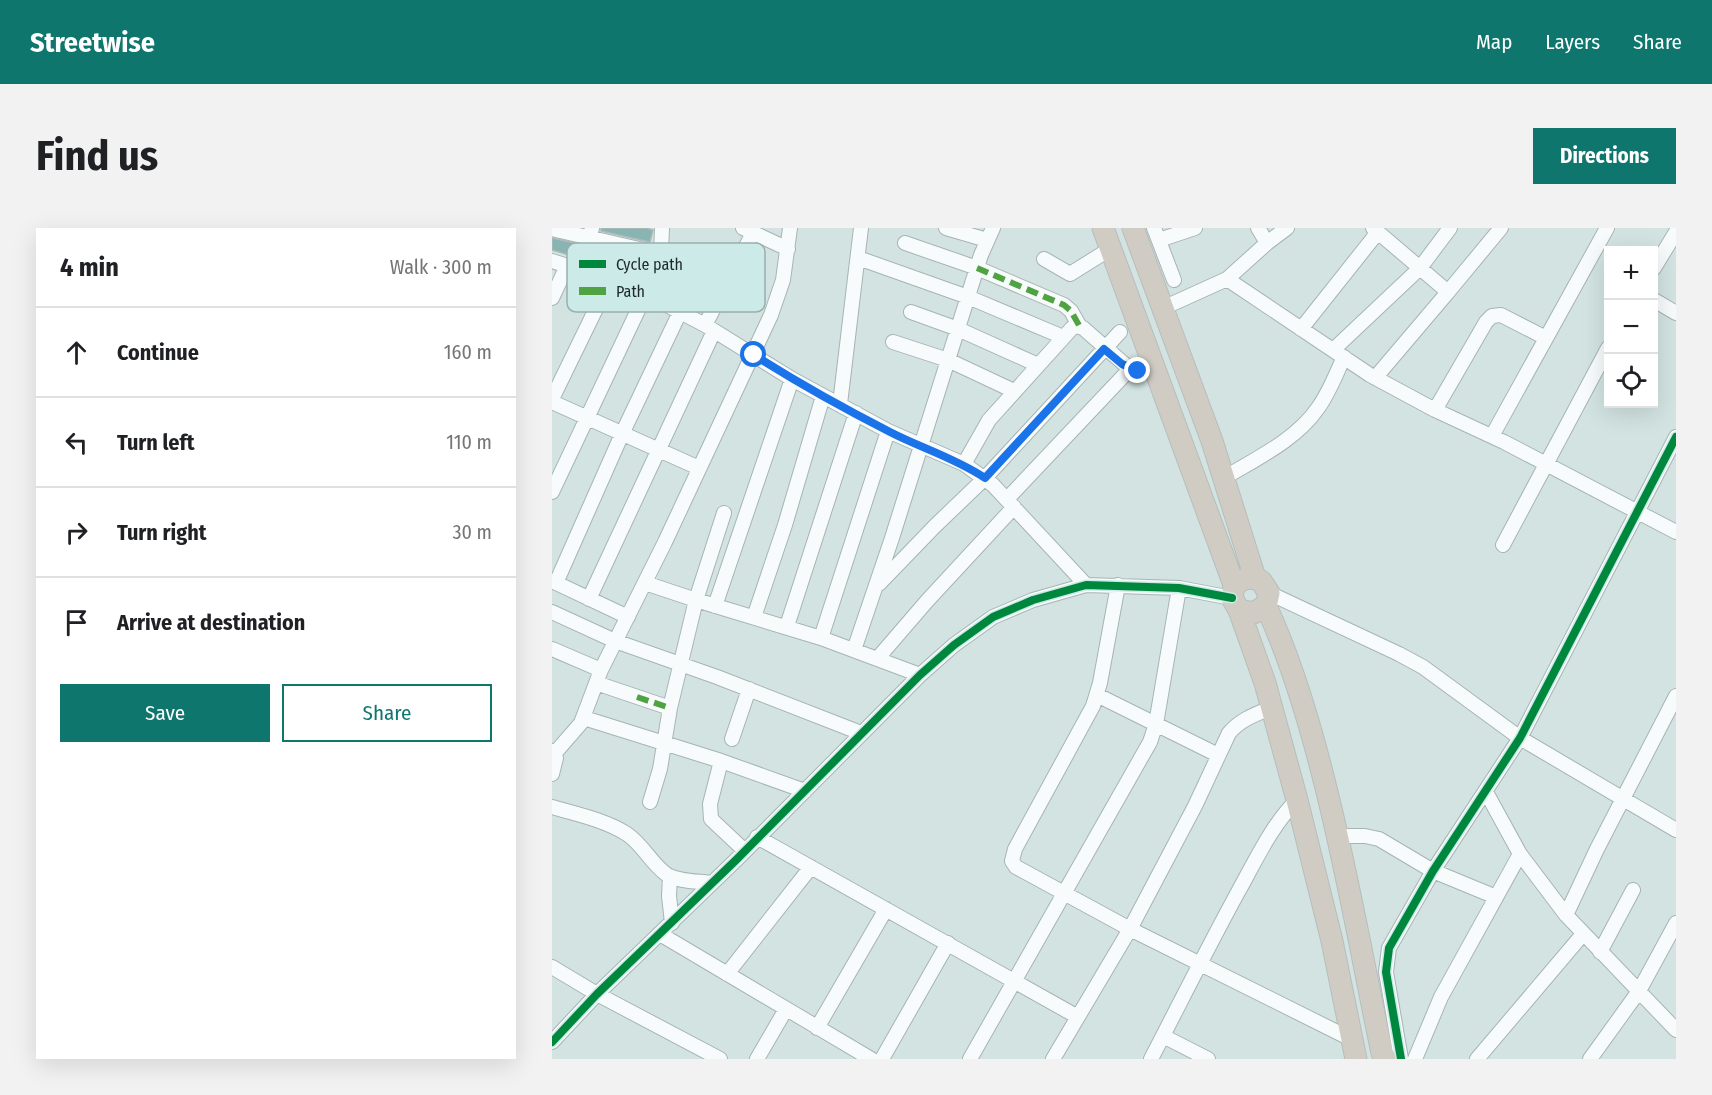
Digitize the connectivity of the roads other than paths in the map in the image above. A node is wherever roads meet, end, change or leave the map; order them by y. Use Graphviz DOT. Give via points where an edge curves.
graph roads {
  1 [pos="662,228"];
  2 [pos="790,228"];
  3 [pos="861,228"];
  4 [pos="946,228"];
  5 [pos="1103,228"];
  6 [pos="1133,228"];
  7 [pos="1195,228"];
  8 [pos="1258,228"];
  9 [pos="1287,228"];
  10 [pos="1450,228"];
  11 [pos="1501,228"];
  12 [pos="552,229"];
  13 [pos="748,230"];
  14 [pos="1375,230"];
  15 [pos="1603,230"];
  16 [pos="1676,232"];
  17 [pos="591,233"];
  18 [pos="990,234"];
  19 [pos="1156,234"];
  20 [pos="624,243"];
  21 [pos="661,243"];
  22 [pos="905,243"];
  23 [pos="1267,243"];
  24 [pos="788,249"];
  25 [pos="1110,249"];
  26 [pos="858,258"];
  27 [pos="1044,259"];
  28 [pos="1658,260"];
  29 [pos="552,261"];
  30 [pos="567,266"];
  31 [pos="977,268"];
  32 [pos="1420,268"];
  33 [pos="1227,279"];
  34 [pos="1174,280"];
  35 [pos="1448,292"];
  36 [pos="968,297"];
  37 [pos="552,298"];
  38 [pos="1658,303"];
  39 [pos="1163,308"];
  40 [pos="595,312"];
  41 [pos="636,312"];
  42 [pos="680,312"];
  43 [pos="715,312"];
  44 [pos="911,312"];
  45 [pos="1676,313"];
  46 [pos="1080,327"];
  47 [pos="709,328"];
  48 [pos="958,329"];
  49 [pos="1301,329"];
  50 [pos="1120,332"];
  51 [pos="1063,337"];
  52 [pos="1546,338"];
  53 [pos="892,342"];
  54 [pos="1104,349"];
  55 [pos="1338,354"];
  56 [pos="1605,354"];
  57 [pos="754,355"];
  58 [pos="948,360"];
  59 [pos="1038,365"];
  60 [pos="1130,369"];
  61 [pos="1155,369"];
  62 [pos="1376,378"];
  63 [pos="792,379"];
  64 [pos="1014,391"];
  65 [pos="823,396"];
  66 [pos="552,401"];
  67 [pos="840,404"];
  68 [pos="1435,410"];
  69 [pos="856,413"];
  70 [pos="586,418"];
  71 [pos="888,431"];
  72 [pos="622,434"];
  73 [pos="1492,436"];
  74 [pos="1676,437"];
  75 [pos="920,446"];
  76 [pos="659,450"];
  77 [pos="1545,463"];
  78 [pos="964,464"];
  79 [pos="699,468"];
  80 [pos="985,478"];
  81 [pos="1224,478"];
  82 [pos="552,492"];
  83 [pos="1010,503"];
  84 [pos="1638,512"];
  85 [pos="724,513"];
  86 [pos="1676,532"];
  87 [pos="1503,545"];
  88 [pos="554,582"];
  89 [pos="645,583"];
  90 [pos="1086,585"];
  91 [pos="1118,585"];
  92 [pos="877,586"];
  93 [pos="1179,588"];
  94 [pos="1263,592"];
  95 [pos="1235,597"];
  96 [pos="589,600"];
  97 [pos="696,600"];
  98 [pos="715,606"];
  99 [pos="552,612"];
  100 [pos="628,617"];
  101 [pos="754,617"];
  102 [pos="787,626"];
  103 [pos="820,638"];
  104 [pos="615,641"];
  105 [pos="552,649"];
  106 [pos="854,650"];
  107 [pos="877,659"];
  108 [pos="681,665"];
  109 [pos="920,675"];
  110 [pos="599,676"];
  111 [pos="749,689"];
  112 [pos="1097,695"];
  113 [pos="1676,696"];
  114 [pos="1273,707"];
  115 [pos="670,708"];
  116 [pos="584,718"];
  117 [pos="1156,724"];
  118 [pos="861,733"];
  119 [pos="1520,738"];
  120 [pos="732,739"];
  121 [pos="665,743"];
  122 [pos="553,752"];
  123 [pos="1218,755"];
  124 [pos="721,761"];
  125 [pos="552,774"];
  126 [pos="805,791"];
  127 [pos="1486,792"];
  128 [pos="1297,800"];
  129 [pos="1622,800"];
  130 [pos="650,802"];
  131 [pos="552,807"];
  132 [pos="1676,830"];
  133 [pos="1338,836"];
  134 [pos="757,837"];
  135 [pos="744,851"];
  136 [pos="1520,854"];
  137 [pos="811,867"];
  138 [pos="1433,871"];
  139 [pos="670,876"];
  140 [pos="712,883"];
  141 [pos="1633,890"];
  142 [pos="1065,894"];
  143 [pos="1496,897"];
  144 [pos="886,909"];
  145 [pos="1566,915"];
  146 [pos="672,922"];
  147 [pos="1676,924"];
  148 [pos="1130,929"];
  149 [pos="660,934"];
  150 [pos="1583,934"];
  151 [pos="948,943"];
  152 [pos="1600,952"];
  153 [pos="1200,964"];
  154 [pos="552,967"];
  155 [pos="727,974"];
  156 [pos="1015,980"];
  157 [pos="1639,991"];
  158 [pos="597,994"];
  159 [pos="786,1010"];
  160 [pos="1078,1017"];
  161 [pos="817,1028"];
  162 [pos="1676,1030"];
  163 [pos="1163,1036"];
  164 [pos="552,1042"];
  165 [pos="1354,1049"];
  166 [pos="718,1058"];
  167 [pos="1389,1058"];
  168 [pos="757,1059"];
  169 [pos="872,1059"];
  170 [pos="882,1059"];
  171 [pos="970,1059"];
  172 [pos="1053,1059"];
  173 [pos="1151,1059"];
  174 [pos="1208,1059"];
  175 [pos="1415,1059"];
  176 [pos="1477,1059"];
  177 [pos="1590,1059"];
  1 -- 21 [label="street"];
  2 -- 24 [label="street"];
  3 -- 26 [label="street"];
  4 -- 18 [label="street"];
  5 -- 25 [label="highway"];
  6 -- 39 [label="highway"];
  7 -- 19 [label="street"];
  8 -- 23 [label="street"];
  9 -- 23 [label="street"];
  10 -- 32 [label="street"];
  11 -- 35 [label="street"];
  12 -- 17 [label="street"];
  13 -- 24 [label="street"];
  14 -- 32 [label="street"];
  14 -- 49 [label="street"];
  15 -- 52 [label="street"];
  16 -- 28 [label="street"];
  17 -- 20 [label="street"];
  18 -- 31 [label="street"];
  19 -- 34 [label="street"];
  22 -- 31 [label="street"];
  23 -- 33 [label="street"];
  24 -- 57 [label="street" via="778,298"];
  25 -- 27 [label="street" via="1071,274"];
  25 -- 61 [label="highway"];
  26 -- 36 [label="street"];
  26 -- 67 [label="street"];
  29 -- 30 [label="street"];
  30 -- 37 [label="street"];
  31 -- 36 [label="street"];
  31 -- 46 [label="street" via="1064,305"];
  32 -- 35 [label="street"];
  32 -- 55 [label="street"];
  33 -- 39 [label="street"];
  33 -- 49 [label="street"];
  35 -- 62 [label="street"];
  36 -- 48 [label="street"];
  36 -- 51 [label="street"];
  38 -- 45 [label="street"];
  39 -- 81 [label="highway"];
  40 -- 66 [label="street"];
  41 -- 70 [label="street"];
  42 -- 47 [label="street"];
  42 -- 72 [label="street"];
  43 -- 47 [label="street"];
  44 -- 48 [label="street"];
  46 -- 51 [label="street" via="1072,328"];
  46 -- 54 [label="street"];
  47 -- 57 [label="street"];
  47 -- 76 [label="street"];
  48 -- 58 [label="street"];
  48 -- 59 [label="street"];
  49 -- 55 [label="street"];
  50 -- 54 [label="street"];
  51 -- 59 [label="street"];
  52 -- 68 [label="street" via="1501,315 1492,316"];
  52 -- 73 [label="street"];
  53 -- 58 [label="street"];
  54 -- 60 [label="street"];
  54 -- 80 [label="street"];
  55 -- 62 [label="street"];
  55 -- 81 [label="street" via="1325,398 1307,422"];
  56 -- 77 [label="street"];
  57 -- 63 [label="street"];
  57 -- 79 [label="street"];
  58 -- 64 [label="street"];
  58 -- 75 [label="street"];
  59 -- 64 [label="street"];
  60 -- 61 [label="street"];
  60 -- 83 [label="street"];
  61 -- 95 [label="highway"];
  62 -- 68 [label="street"];
  63 -- 65 [label="street"];
  63 -- 98 [label="street"];
  64 -- 78 [label="street" via="981,432"];
  65 -- 67 [label="street"];
  65 -- 101 [label="street"];
  66 -- 70 [label="street"];
  67 -- 69 [label="street"];
  68 -- 73 [label="street"];
  69 -- 71 [label="street"];
  69 -- 102 [label="street"];
  70 -- 72 [label="street"];
  70 -- 82 [label="street"];
  71 -- 75 [label="street"];
  71 -- 103 [label="street"];
  72 -- 76 [label="street"];
  72 -- 88 [label="street"];
  73 -- 77 [label="street"];
  74 -- 84 [label="street"];
  75 -- 78 [label="street"];
  75 -- 92 [label="street"];
  76 -- 79 [label="street"];
  76 -- 96 [label="street"];
  77 -- 84 [label="street"];
  77 -- 87 [label="street"];
  78 -- 80 [label="street"];
  79 -- 89 [label="street"];
  80 -- 83 [label="street"];
  80 -- 92 [label="street"];
  81 -- 94 [label="highway"];
  83 -- 90 [label="street"];
  83 -- 107 [label="street"];
  84 -- 86 [label="street"];
  84 -- 119 [label="street"];
  85 -- 97 [label="street"];
  88 -- 96 [label="street"];
  89 -- 97 [label="street"];
  89 -- 100 [label="street"];
  90 -- 91 [label="street"];
  90 -- 109 [label="street" via="1033,600 993,617"];
  91 -- 93 [label="street"];
  91 -- 112 [label="street"];
  92 -- 106 [label="street"];
  93 -- 95 [label="street"];
  93 -- 117 [label="street"];
  94 -- 95 [label="highway" via="1241,579"];
  94 -- 95 [label="highway" via="1253,614"];
  94 -- 119 [label="street" via="1399,654"];
  94 -- 133 [label="highway" via="1299,691"];
  95 -- 114 [label="highway"];
  96 -- 100 [label="street"];
  97 -- 98 [label="street"];
  97 -- 108 [label="street"];
  98 -- 101 [label="street"];
  99 -- 104 [label="street"];
  100 -- 104 [label="street"];
  101 -- 102 [label="street"];
  102 -- 103 [label="street"];
  103 -- 106 [label="street"];
  104 -- 108 [label="street"];
  104 -- 110 [label="street"];
  105 -- 110 [label="street"];
  106 -- 107 [label="street"];
  107 -- 109 [label="street"];
  108 -- 111 [label="street"];
  108 -- 115 [label="street"];
  109 -- 118 [label="street"];
  110 -- 115 [label="street"];
  110 -- 116 [label="street"];
  111 -- 118 [label="street"];
  111 -- 120 [label="street"];
  112 -- 117 [label="street"];
  112 -- 142 [label="street" via="1012,855 1016,867"];
  113 -- 129 [label="street"];
  114 -- 123 [label="street" via="1236,724"];
  114 -- 128 [label="highway"];
  115 -- 121 [label="street"];
  116 -- 121 [label="street"];
  116 -- 122 [label="street"];
  117 -- 123 [label="street"];
  117 -- 142 [label="street" via="1150,742"];
  118 -- 126 [label="street"];
  119 -- 127 [label="street"];
  119 -- 129 [label="street"];
  121 -- 124 [label="street"];
  121 -- 130 [label="street"];
  122 -- 125 [label="street" via="556,762"];
  123 -- 148 [label="street"];
  124 -- 126 [label="street"];
  124 -- 135 [label="street" via="710,804 711,819"];
  126 -- 134 [label="street"];
  127 -- 136 [label="street"];
  127 -- 138 [label="street"];
  128 -- 153 [label="street" via="1275,825"];
  128 -- 165 [label="highway"];
  129 -- 132 [label="street"];
  129 -- 145 [label="street"];
  131 -- 139 [label="street" via="625,833"];
  133 -- 138 [label="street" via="1379,839"];
  133 -- 167 [label="highway"];
  134 -- 135 [label="street"];
  134 -- 137 [label="street"];
  135 -- 140 [label="street"];
  136 -- 143 [label="street"];
  136 -- 145 [label="street"];
  137 -- 144 [label="street"];
  137 -- 155 [label="street"];
  138 -- 143 [label="street"];
  138 -- 167 [label="street" via="1386,960"];
  139 -- 140 [label="street"];
  139 -- 146 [label="street"];
  140 -- 146 [label="street"];
  141 -- 152 [label="street"];
  142 -- 148 [label="street"];
  142 -- 156 [label="street"];
  143 -- 175 [label="street" via="1441,998"];
  144 -- 151 [label="street"];
  144 -- 161 [label="street"];
  145 -- 150 [label="street"];
  146 -- 149 [label="street"];
  147 -- 157 [label="street"];
  148 -- 153 [label="street"];
  148 -- 160 [label="street"];
  149 -- 155 [label="street"];
  149 -- 158 [label="street"];
  150 -- 152 [label="street"];
  150 -- 176 [label="street"];
  151 -- 156 [label="street"];
  151 -- 170 [label="street"];
  152 -- 157 [label="street"];
  153 -- 163 [label="street"];
  153 -- 165 [label="street"];
  154 -- 158 [label="street"];
  155 -- 159 [label="street"];
  156 -- 160 [label="street"];
  156 -- 171 [label="street"];
  157 -- 162 [label="street"];
  157 -- 177 [label="street"];
  158 -- 164 [label="street"];
  158 -- 166 [label="street"];
  159 -- 161 [label="street"];
  159 -- 168 [label="street"];
  160 -- 172 [label="street"];
  161 -- 169 [label="street"];
  163 -- 173 [label="street"];
  163 -- 174 [label="street"];
}
